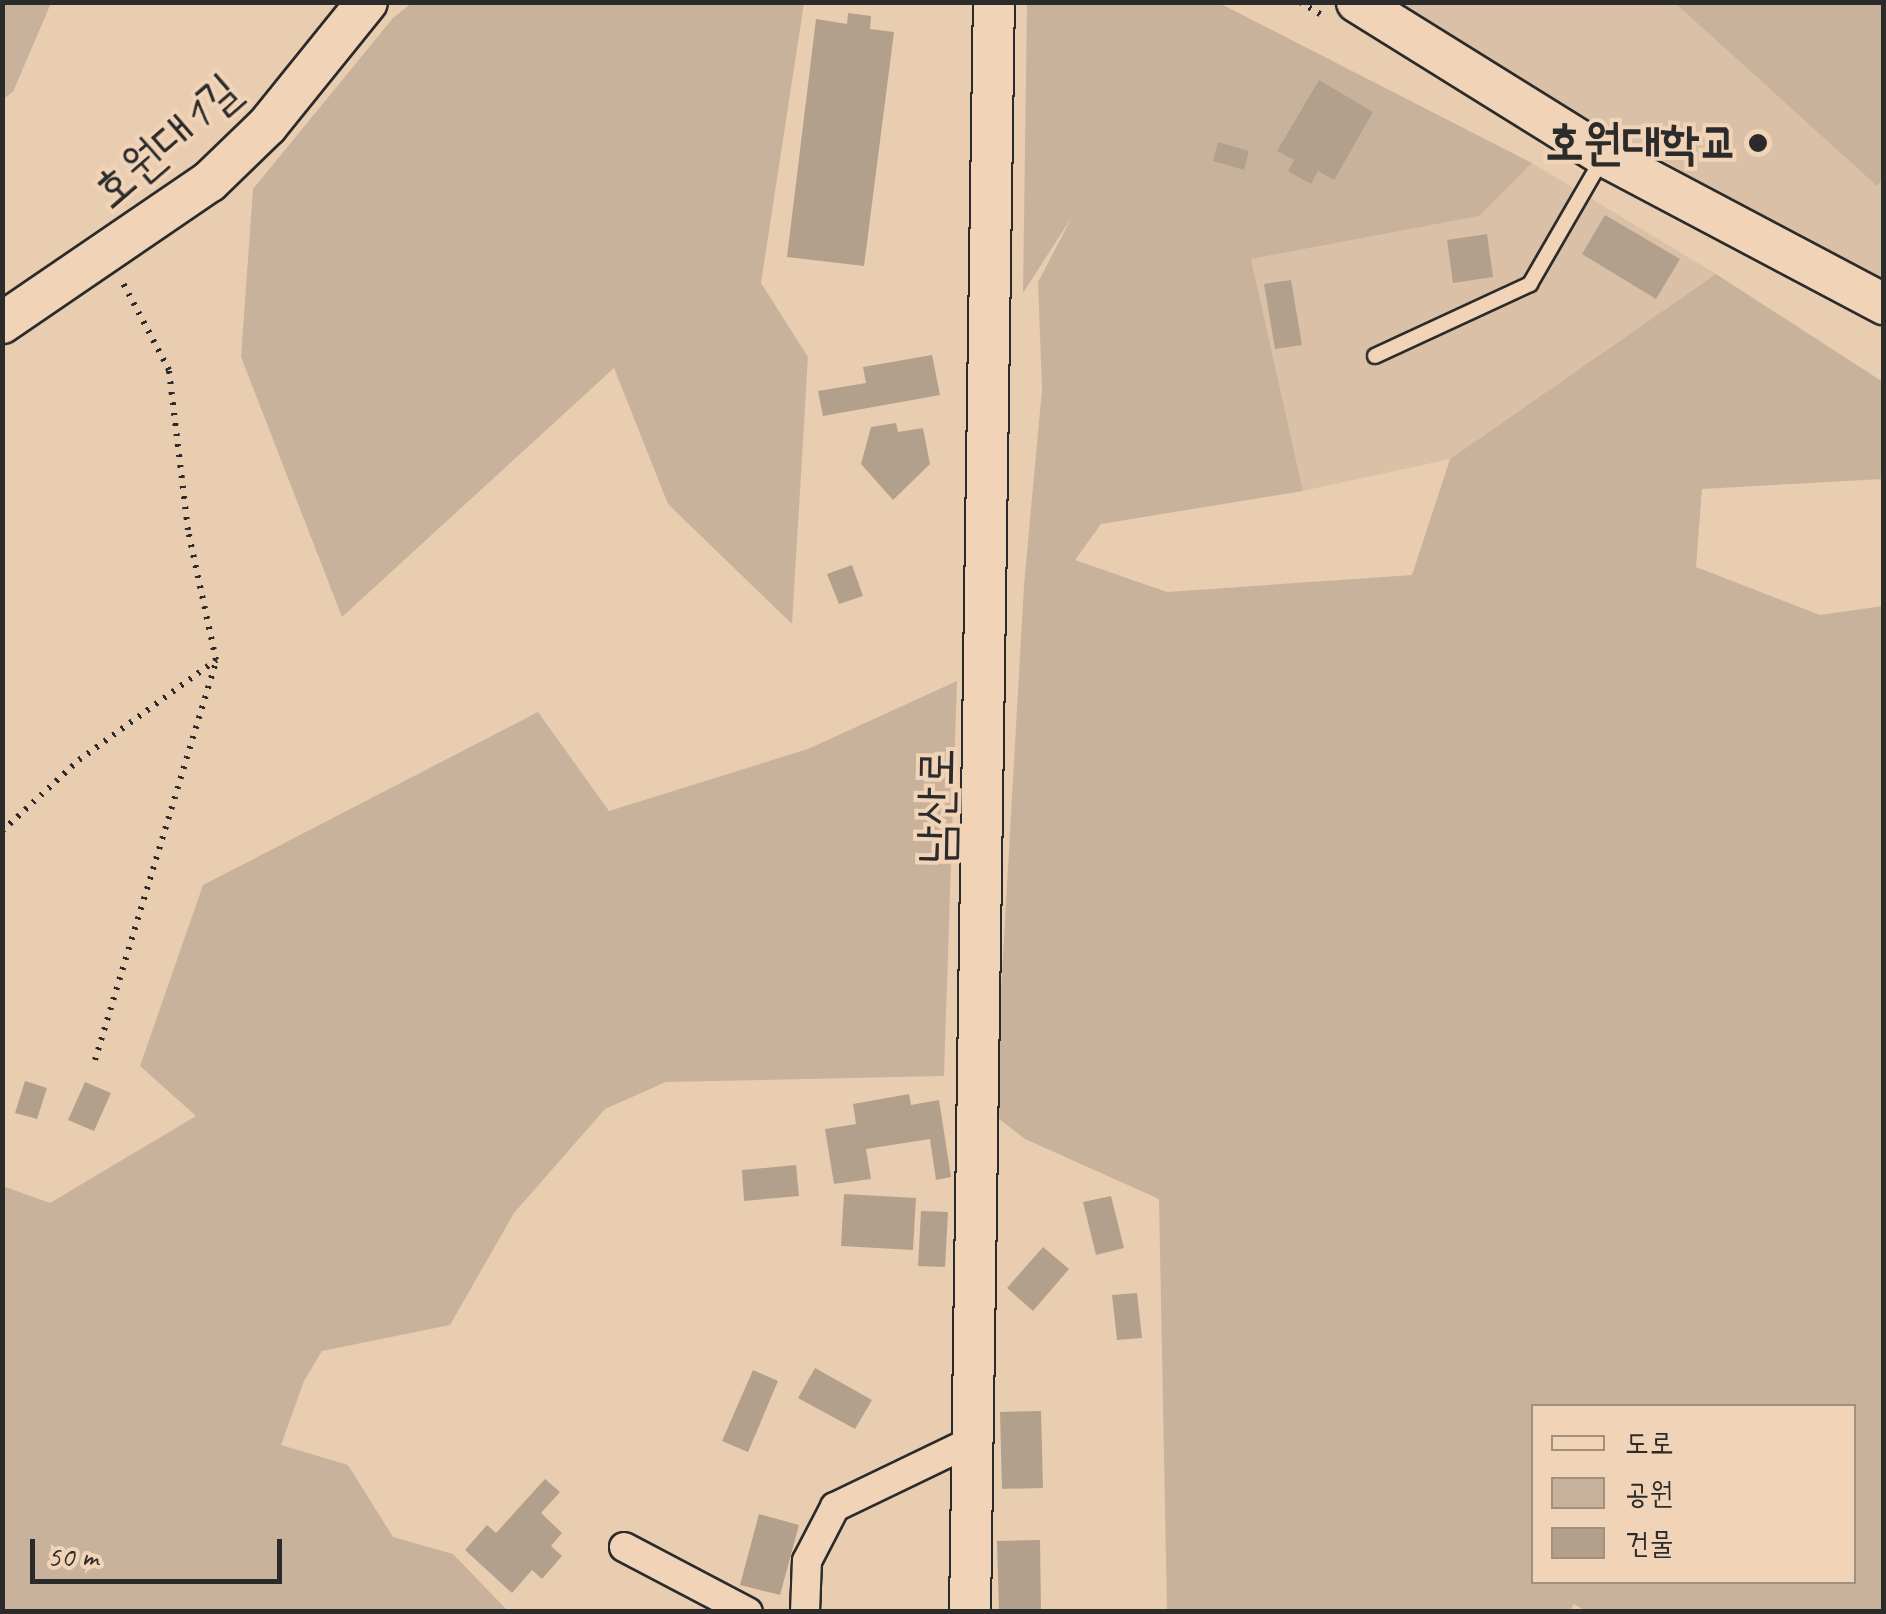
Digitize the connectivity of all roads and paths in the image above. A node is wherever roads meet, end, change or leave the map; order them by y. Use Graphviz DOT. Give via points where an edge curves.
graph roads {
  1 [pos="366,2"];
  2 [pos="994,2"];
  3 [pos="1381,12"];
  4 [pos="1604,156"];
  5 [pos="108,256"];
  6 [pos="1884,304"];
  7 [pos="2,323"];
  8 [pos="1375,356"];
  9 [pos="2,560"];
  10 [pos="2,572"];
  11 [pos="216,660"];
  12 [pos="2,831"];
  13 [pos="96,1060"];
  14 [pos="974,1440"];
  15 [pos="624,1547"];
  16 [pos="748,1612"];
  17 [pos="805,1612"];
  18 [pos="970,1612"];
  1 -- 5 [label="street, 호원대1길" via="268,126 210,182"];
  2 -- 14 [label="street, 남산로"];
  3 -- 4 [label="street"];
  4 -- 6 [label="street"];
  4 -- 8 [label="lane" via="1530,284"];
  5 -- 7 [label="street, 호원대1길"];
  5 -- 11 [label="path" via="169,370 188,530"];
  9 -- 10 [label="path"];
  11 -- 12 [label="path" via="79,760"];
  11 -- 13 [label="path"];
  14 -- 17 [label="street" via="835,1508 808,1560"];
  14 -- 18 [label="street, 남산로"];
  15 -- 16 [label="street"];
}
